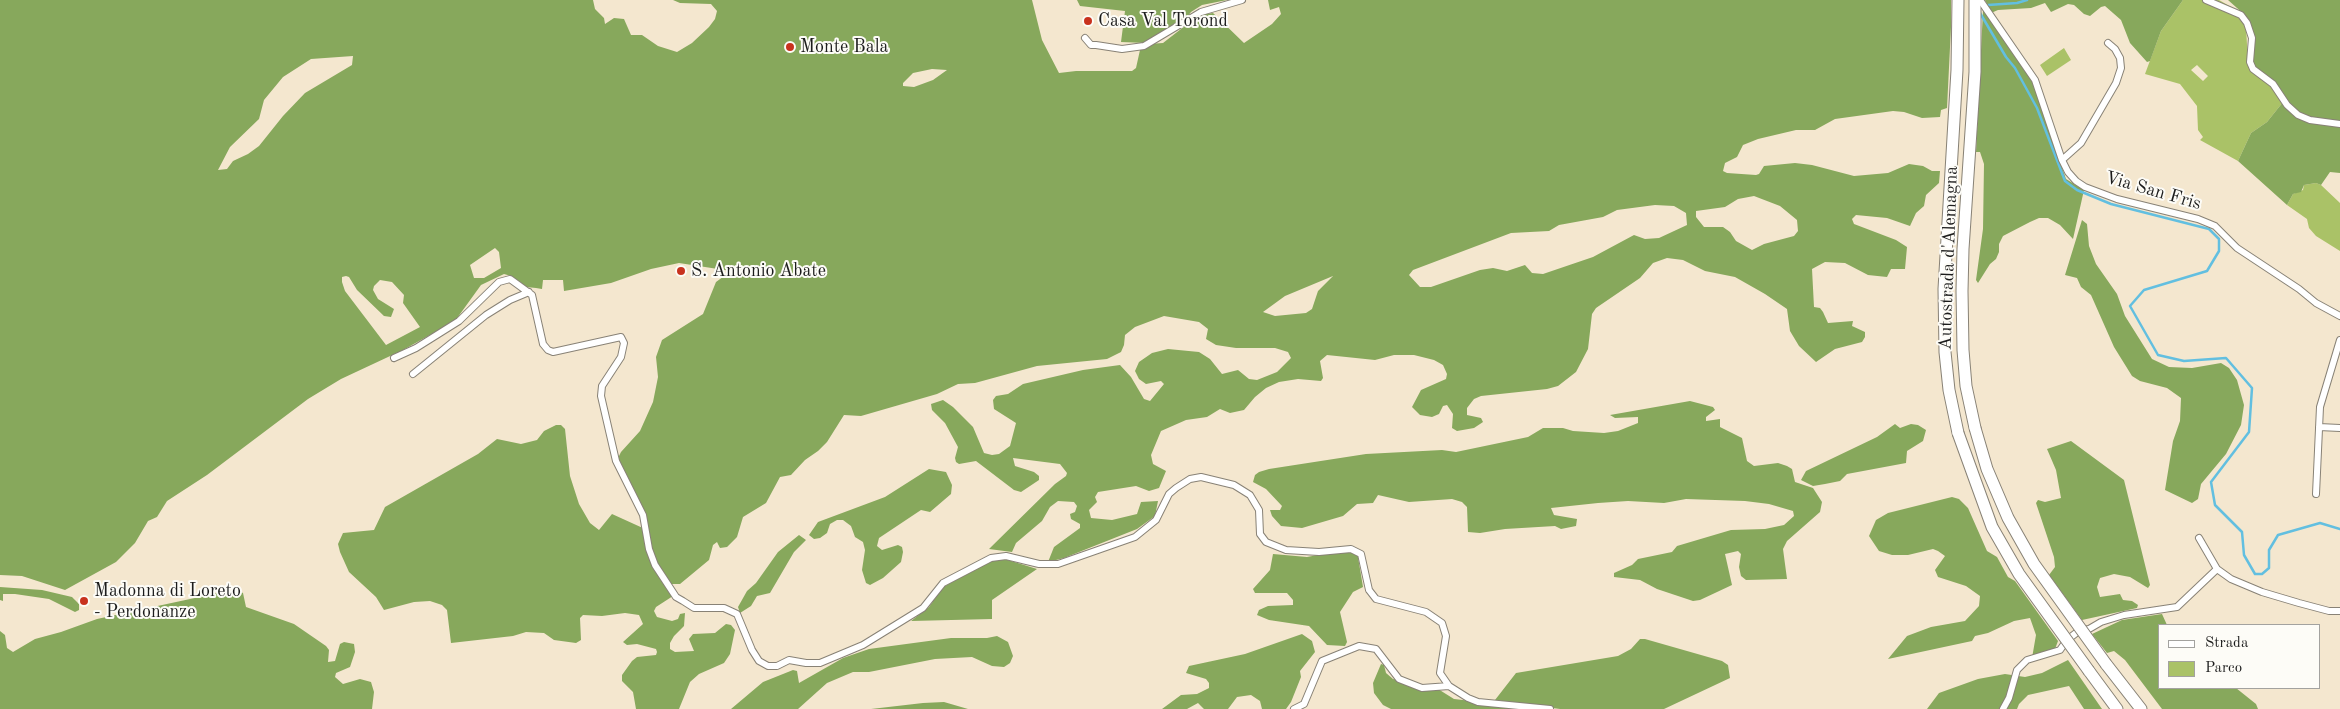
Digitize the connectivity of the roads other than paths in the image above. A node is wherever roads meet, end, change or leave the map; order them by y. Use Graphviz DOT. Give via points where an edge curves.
graph roads {
  1 [pos="1242,0"];
  2 [pos="1958,0"];
  3 [pos="1975,0"];
  4 [pos="1980,0"];
  5 [pos="2206,0"];
  6 [pos="1085,38"];
  7 [pos="2108,43"];
  8 [pos="2340,124"];
  9 [pos="2062,160"];
  10 [pos="529,292"];
  11 [pos="2340,316"];
  12 [pos="2340,340"];
  13 [pos="394,358"];
  14 [pos="413,374"];
  15 [pos="2319,427"];
  16 [pos="2340,428"];
  17 [pos="2316,494"];
  18 [pos="2200,538"];
  19 [pos="2217,569"];
  20 [pos="2340,611"];
  21 [pos="1449,686"];
  22 [pos="1294,709"];
  23 [pos="1550,709"];
  24 [pos="2003,709"];
  25 [pos="2117,709"];
  26 [pos="2141,709"];
  1 -- 6 [label="street" via="1201,12 1144,46 1122,49 1096,46 1090,45"];
  2 -- 25 [label="highway, Autostrada d'Alemagna, bridge" via="1944,290 1945,352 1958,433 1992,527 2019,574"];
  3 -- 26 [label="highway, Autostrada d'Alemagna, bridge" via="1975,72 1963,248 1963,350 1974,428 1987,469 2034,564"];
  4 -- 9 [label="street, Via San Fris" via="2035,80"];
  5 -- 8 [label="street" via="2241,15 2252,38 2250,62 2253,69 2273,84 2287,105 2310,120"];
  7 -- 9 [label="street" via="2120,58 2121,68 2116,83 2081,143"];
  9 -- 11 [label="street, Via San Fris" via="2068,172 2086,188 2220,230 2237,248"];
  10 -- 13 [label="street" via="510,279 499,282 459,321"];
  10 -- 14 [label="street" via="486,315"];
  10 -- 21 [label="street" via="543,344 548,350 618,337 624,342 619,362 602,386 601,396 616,461 643,515 655,565 682,601 694,608 724,608 738,614 752,650 764,665 778,666 788,660 820,663 863,645 923,608 943,584 990,558 1006,556 1039,564 1058,564 1135,536 1156,520 1169,494 1190,479 1200,478 1234,484 1250,496 1259,510 1260,534 1266,542 1286,550 1319,552 1351,549 1361,554 1369,590 1376,599 1426,612 1444,627 1446,643 1440,667 1442,678"];
  12 -- 15 [label="street" via="2324,387"];
  15 -- 16 [label="street"];
  15 -- 17 [label="street"];
  18 -- 19 [label="street"];
  19 -- 20 [label="street" via="2231,579 2262,592 2329,611"];
  19 -- 24 [label="street" via="2177,608 2124,615 2101,622 2080,630 2060,650 2027,660 2017,670"];
  21 -- 22 [label="street" via="1422,688 1399,679 1376,649 1359,646 1322,661 1304,704"];
  21 -- 23 [label="street" via="1478,702"];
}
